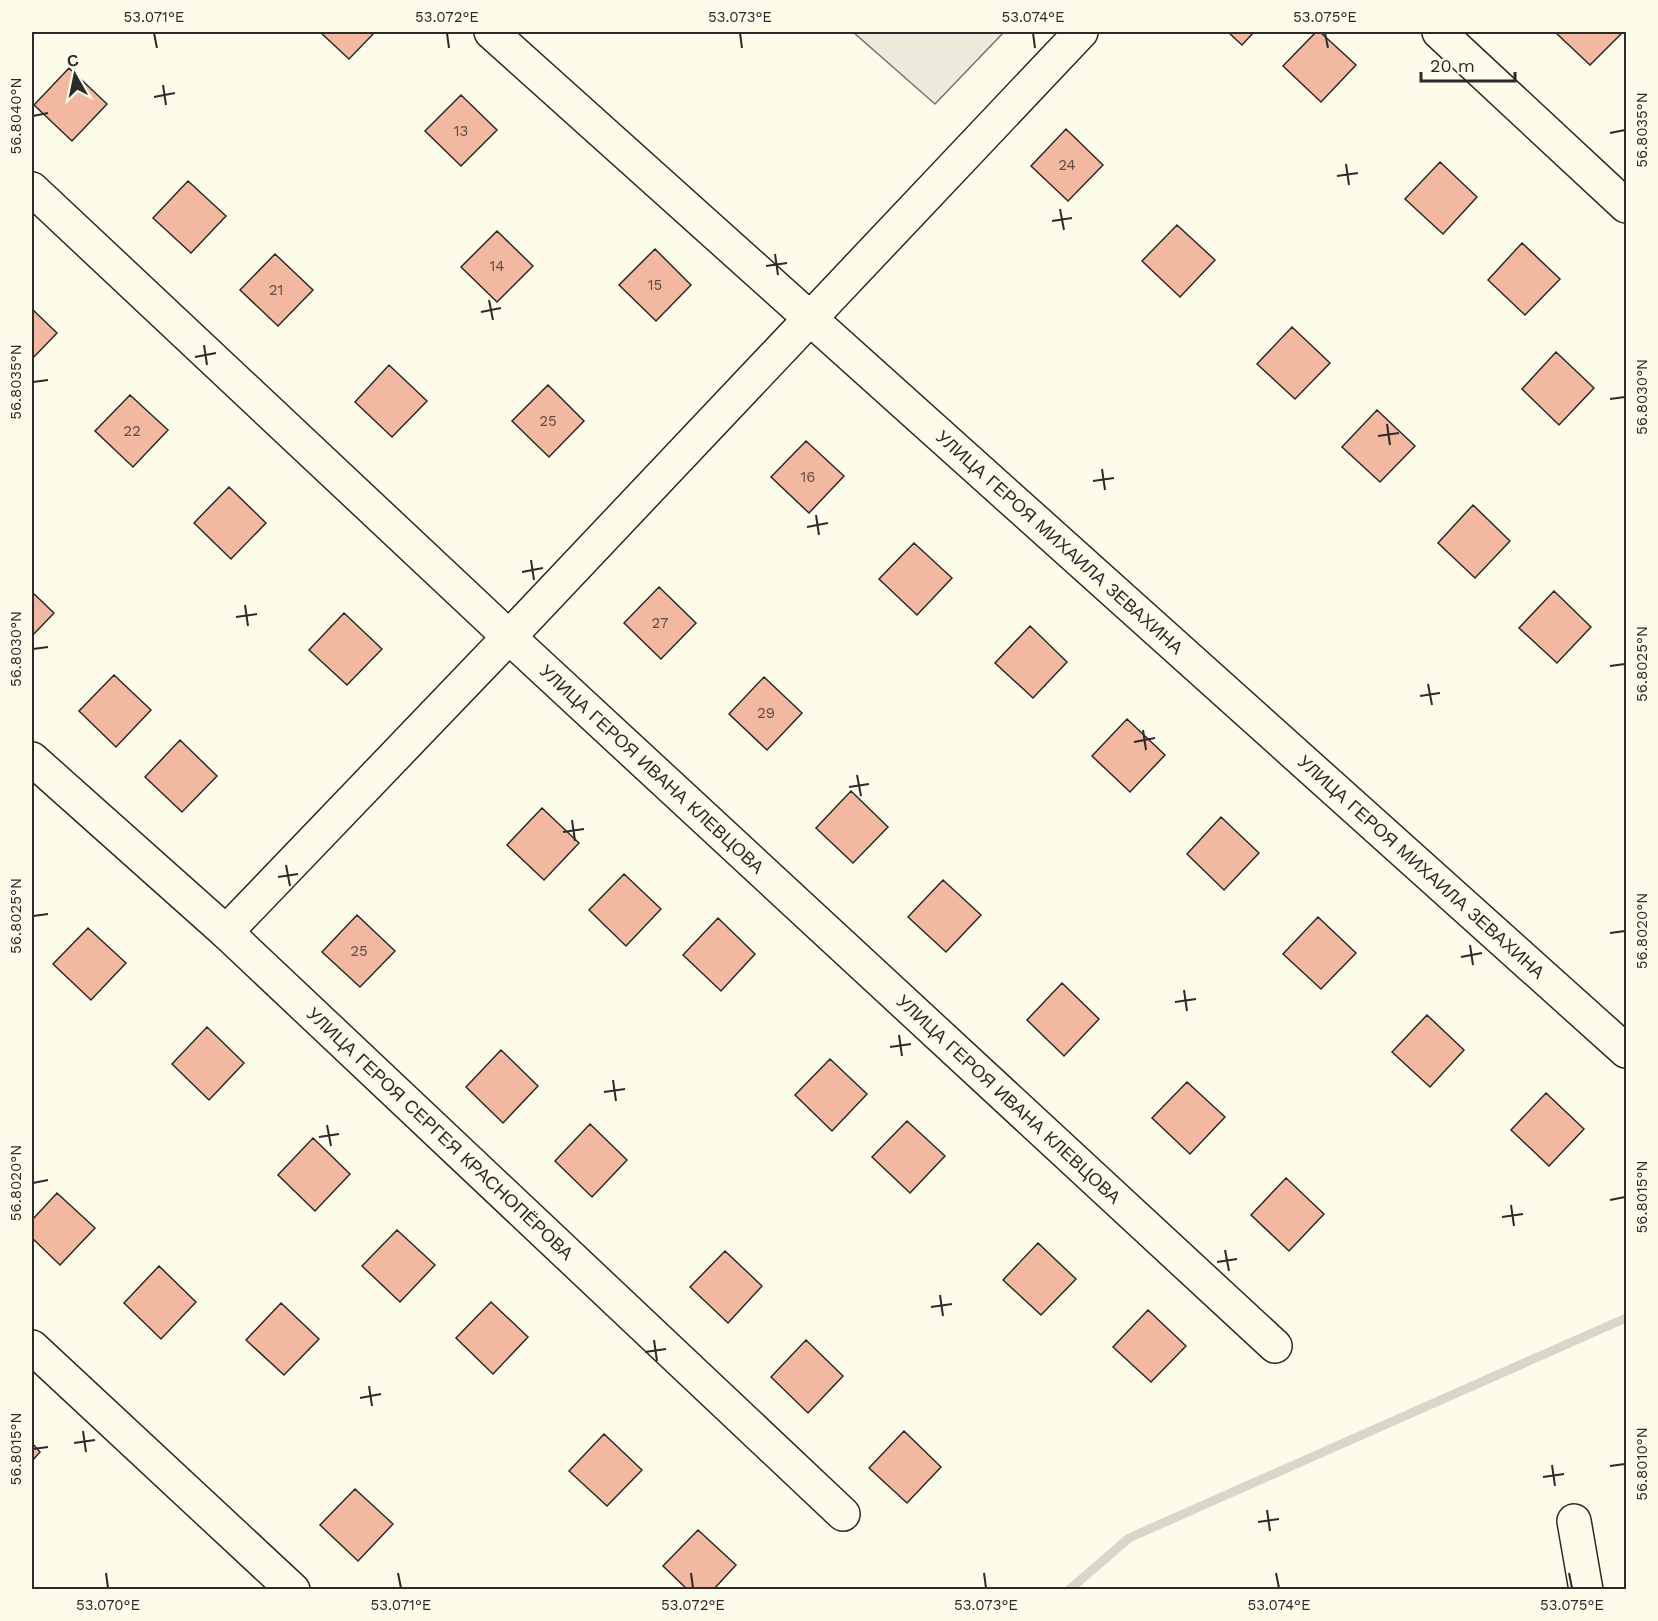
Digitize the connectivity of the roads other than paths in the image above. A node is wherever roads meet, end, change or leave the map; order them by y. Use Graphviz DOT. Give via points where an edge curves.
graph roads {
  1 [pos="491,32"];
  2 [pos="1081,32"];
  3 [pos="1439,32"];
  4 [pos="32,189"];
  5 [pos="1626,206"];
  6 [pos="811,318"];
  7 [pos="509,637"];
  8 [pos="32,759"];
  9 [pos="226,932"];
  10 [pos="1626,1051"];
  11 [pos="1275,1346"];
  12 [pos="32,1347"];
  13 [pos="843,1514"];
  14 [pos="1574,1521"];
  15 [pos="293,1590"];
  16 [pos="1586,1590"];
  1 -- 6 [label="street, УЛИЦА ГЕРОЯ МИХАИЛА ЗЕВАХИНА"];
  2 -- 6 [label="street"];
  3 -- 5 [label="street"];
  4 -- 7 [label="street, УЛИЦА ГЕРОЯ ИВАНА КЛЕВЦОВА"];
  6 -- 7 [label="street"];
  6 -- 10 [label="street, УЛИЦА ГЕРОЯ МИХАИЛА ЗЕВАХИНА"];
  7 -- 9 [label="street"];
  7 -- 11 [label="street, УЛИЦА ГЕРОЯ ИВАНА КЛЕВЦОВА"];
  8 -- 9 [label="street, УЛИЦА ГЕРОЯ СЕРГЕЯ КРАСНОПЁРОВА"];
  9 -- 13 [label="street, УЛИЦА ГЕРОЯ СЕРГЕЯ КРАСНОПЁРОВА"];
  12 -- 15 [label="street"];
  14 -- 16 [label="street"];
}
